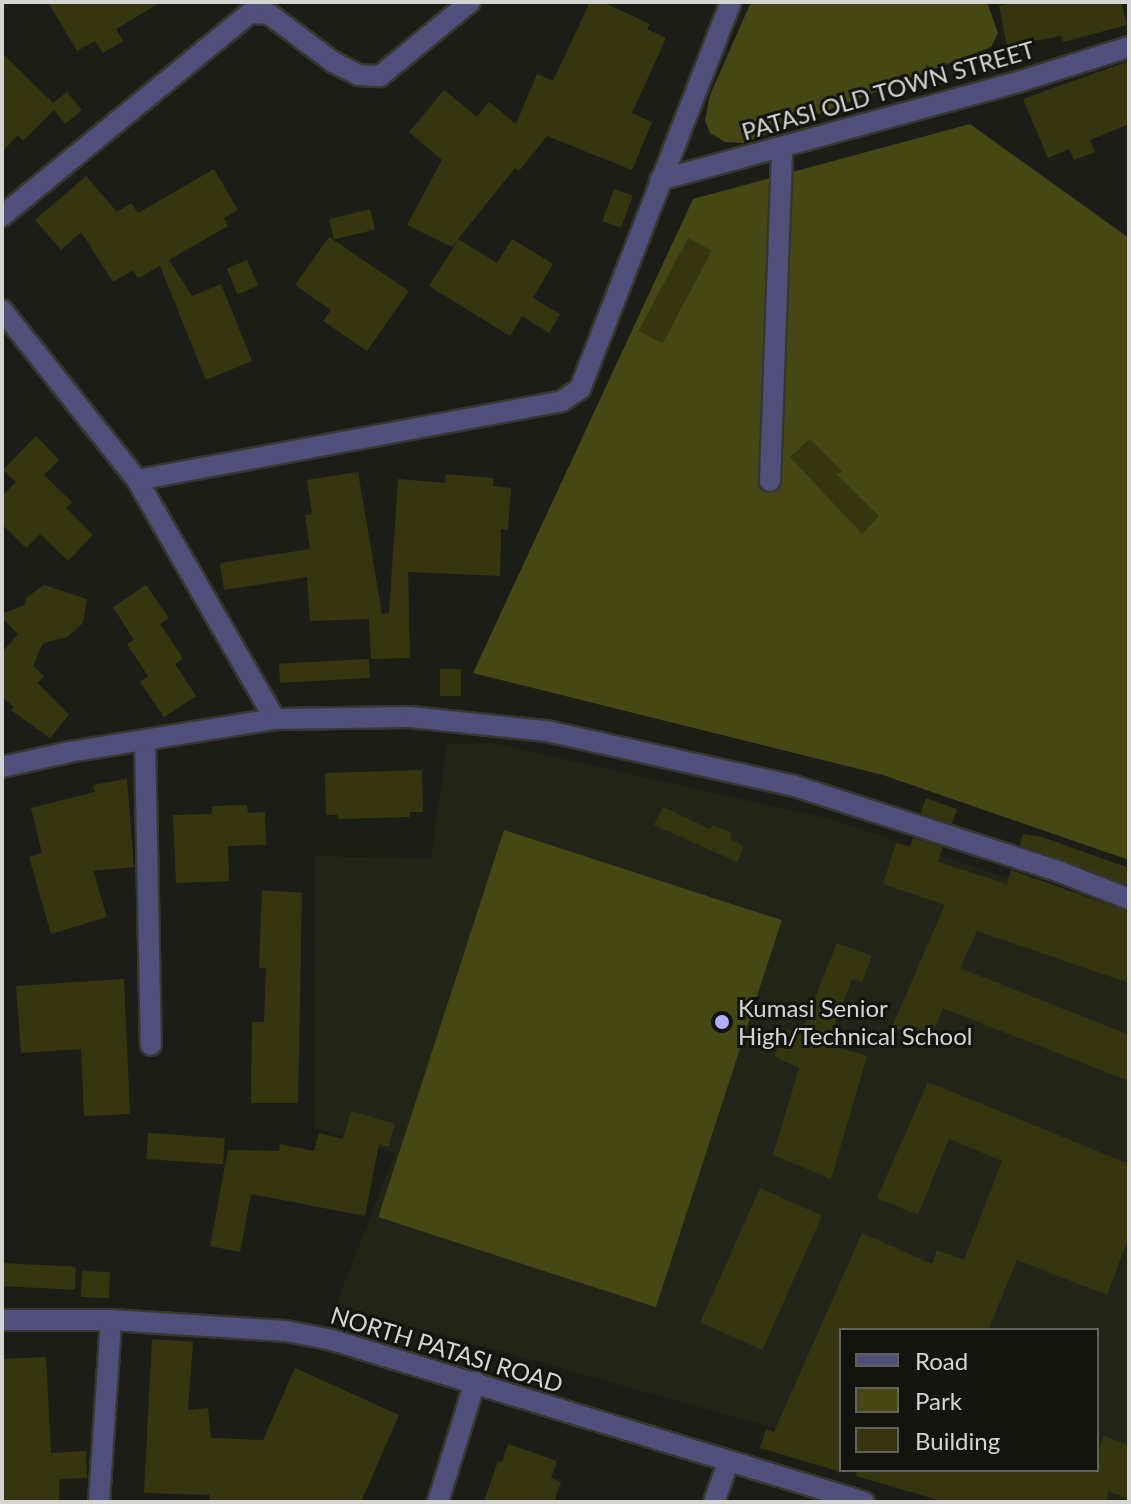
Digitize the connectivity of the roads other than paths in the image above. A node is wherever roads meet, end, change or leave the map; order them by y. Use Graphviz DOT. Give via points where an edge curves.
graph roads {
  1 [pos="470,2"];
  2 [pos="731,2"];
  3 [pos="1129,47"];
  4 [pos="782,147"];
  5 [pos="660,180"];
  6 [pos="2,216"];
  7 [pos="2,310"];
  8 [pos="137,480"];
  9 [pos="770,481"];
  10 [pos="275,719"];
  11 [pos="145,740"];
  12 [pos="2,767"];
  13 [pos="1129,899"];
  14 [pos="151,1045"];
  15 [pos="2,1320"];
  16 [pos="111,1320"];
  17 [pos="475,1382"];
  18 [pos="728,1463"];
  19 [pos="99,1502"];
  20 [pos="438,1502"];
  21 [pos="714,1502"];
  22 [pos="864,1502"];
  1 -- 6 [label="street" via="380,76 358,75 269,14 250,13"];
  2 -- 5 [label="street"];
  3 -- 4 [label="street, PATASI OLD TOWN STREET"];
  4 -- 5 [label="street, PATASI OLD TOWN STREET"];
  4 -- 9 [label="street"];
  5 -- 8 [label="street" via="588,371 580,389 562,401"];
  7 -- 8 [label="street"];
  8 -- 10 [label="street"];
  10 -- 11 [label="street"];
  10 -- 13 [label="street" via="410,717 546,731 795,786"];
  11 -- 12 [label="street"];
  11 -- 14 [label="street"];
  15 -- 16 [label="street, NORTH PATASI ROAD"];
  16 -- 17 [label="street, NORTH PATASI ROAD" via="286,1331"];
  16 -- 19 [label="street"];
  17 -- 18 [label="street, NORTH PATASI ROAD"];
  17 -- 20 [label="street"];
  18 -- 21 [label="street"];
  18 -- 22 [label="street, NORTH PATASI ROAD"];
}
